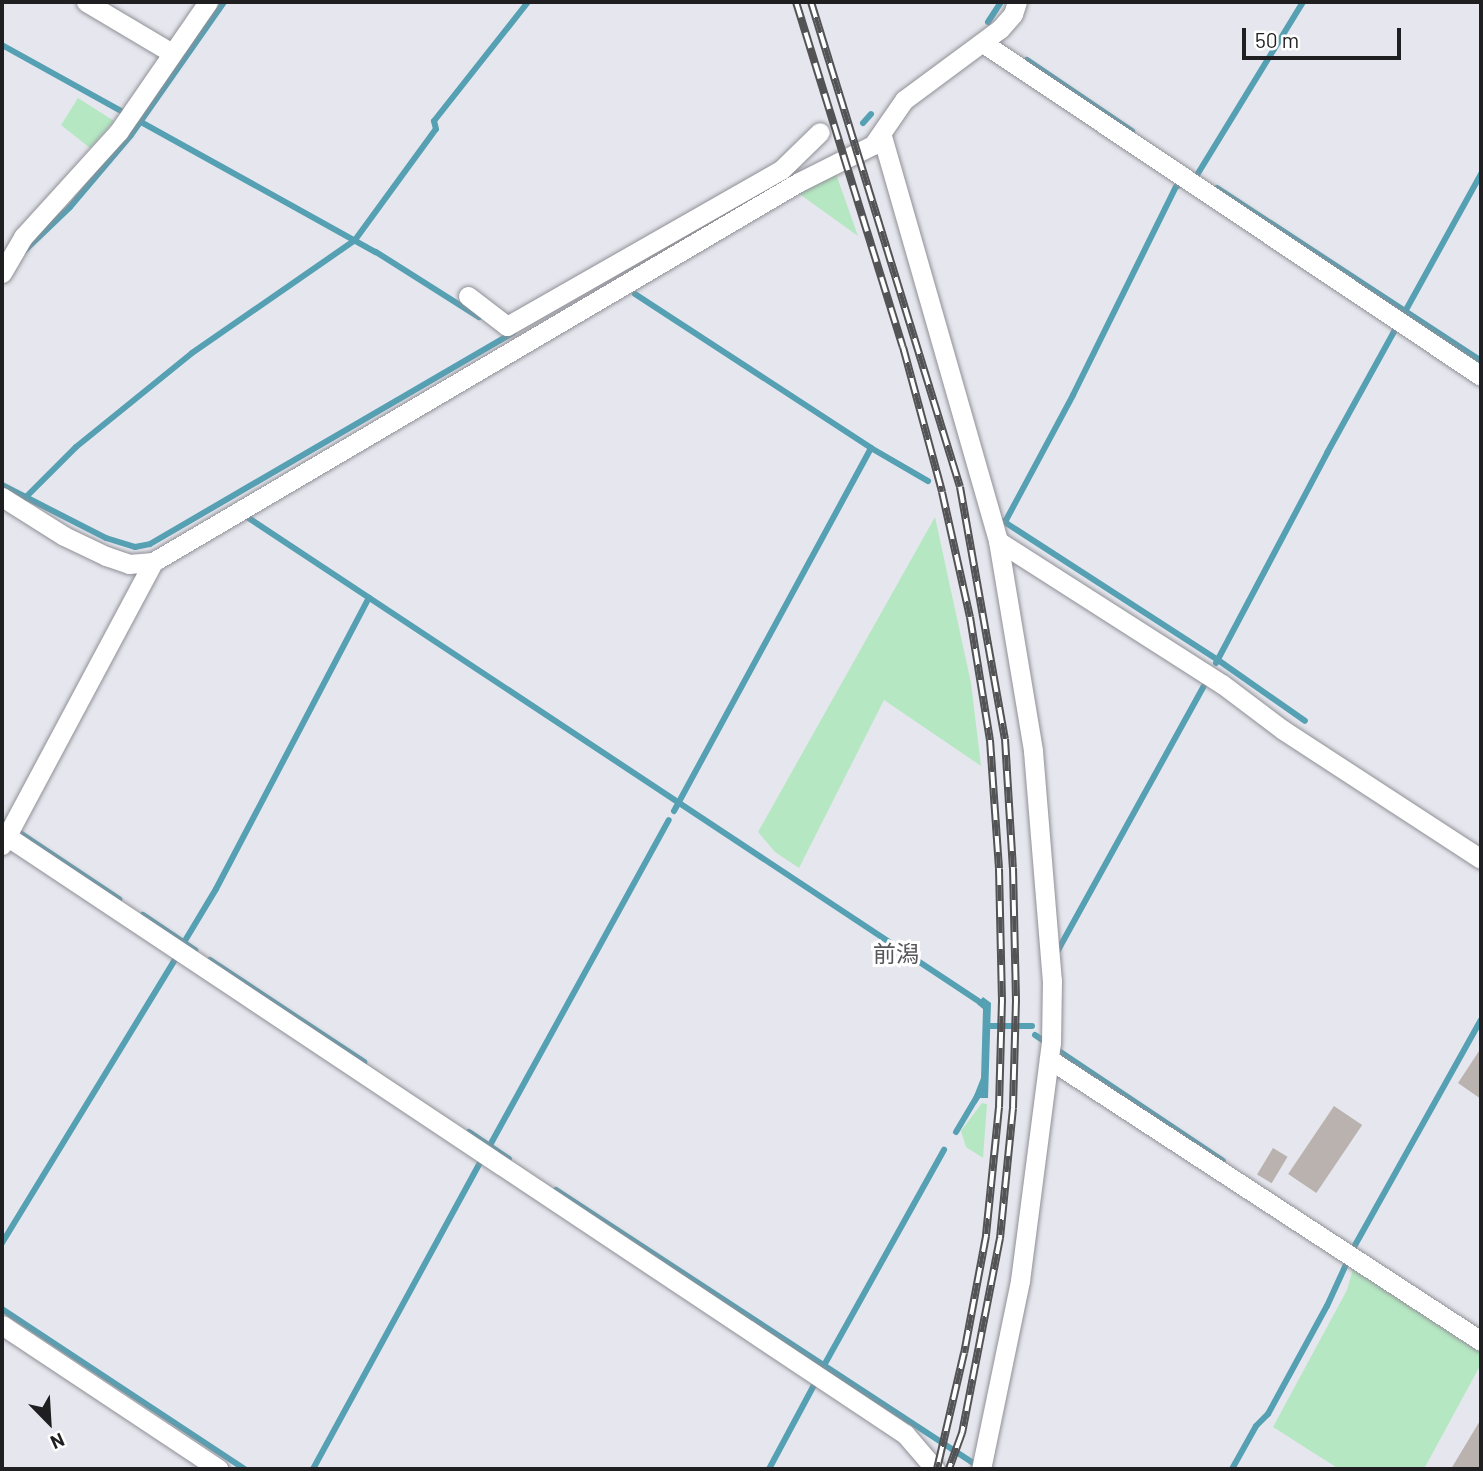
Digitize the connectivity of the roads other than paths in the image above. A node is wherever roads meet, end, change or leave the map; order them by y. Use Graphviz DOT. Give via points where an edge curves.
graph roads {
  1 [pos="86,2"];
  2 [pos="208,2"];
  3 [pos="1017,2"];
  4 [pos="983,43"];
  5 [pos="173,54"];
  6 [pos="820,132"];
  7 [pos="882,136"];
  8 [pos="781,170"];
  9 [pos="791,187"];
  10 [pos="692,232"];
  11 [pos="2,273"];
  12 [pos="468,296"];
  13 [pos="519,331"];
  14 [pos="1481,376"];
  15 [pos="2,497"];
  16 [pos="998,541"];
  17 [pos="153,562"];
  18 [pos="7,834"];
  19 [pos="1481,859"];
  20 [pos="1050,1051"];
  21 [pos="2,1325"];
  22 [pos="1481,1341"];
  23 [pos="982,1463"];
  24 [pos="219,1469"];
  25 [pos="934,1469"];
  1 -- 5 [label="street"];
  2 -- 5 [label="street"];
  3 -- 4 [label="street" via="1013,14"];
  4 -- 7 [label="street" via="904,100"];
  4 -- 14 [label="street"];
  5 -- 11 [label="street" via="130,115 23,237"];
  6 -- 8 [label="street"];
  7 -- 9 [label="street"];
  7 -- 16 [label="street"];
  8 -- 9 [label="street"];
  8 -- 10 [label="street"];
  9 -- 10 [label="street"];
  10 -- 13 [label="street"];
  12 -- 13 [label="street"];
  13 -- 17 [label="street"];
  15 -- 17 [label="street" via="106,556 129,564"];
  16 -- 19 [label="street" via="1222,684 1283,730"];
  16 -- 20 [label="street" via="1033,751 1052,980"];
  17 -- 18 [label="street"];
  18 -- 25 [label="street" via="905,1434"];
  20 -- 22 [label="street"];
  20 -- 23 [label="street" via="1020,1281"];
  21 -- 24 [label="street"];
}
